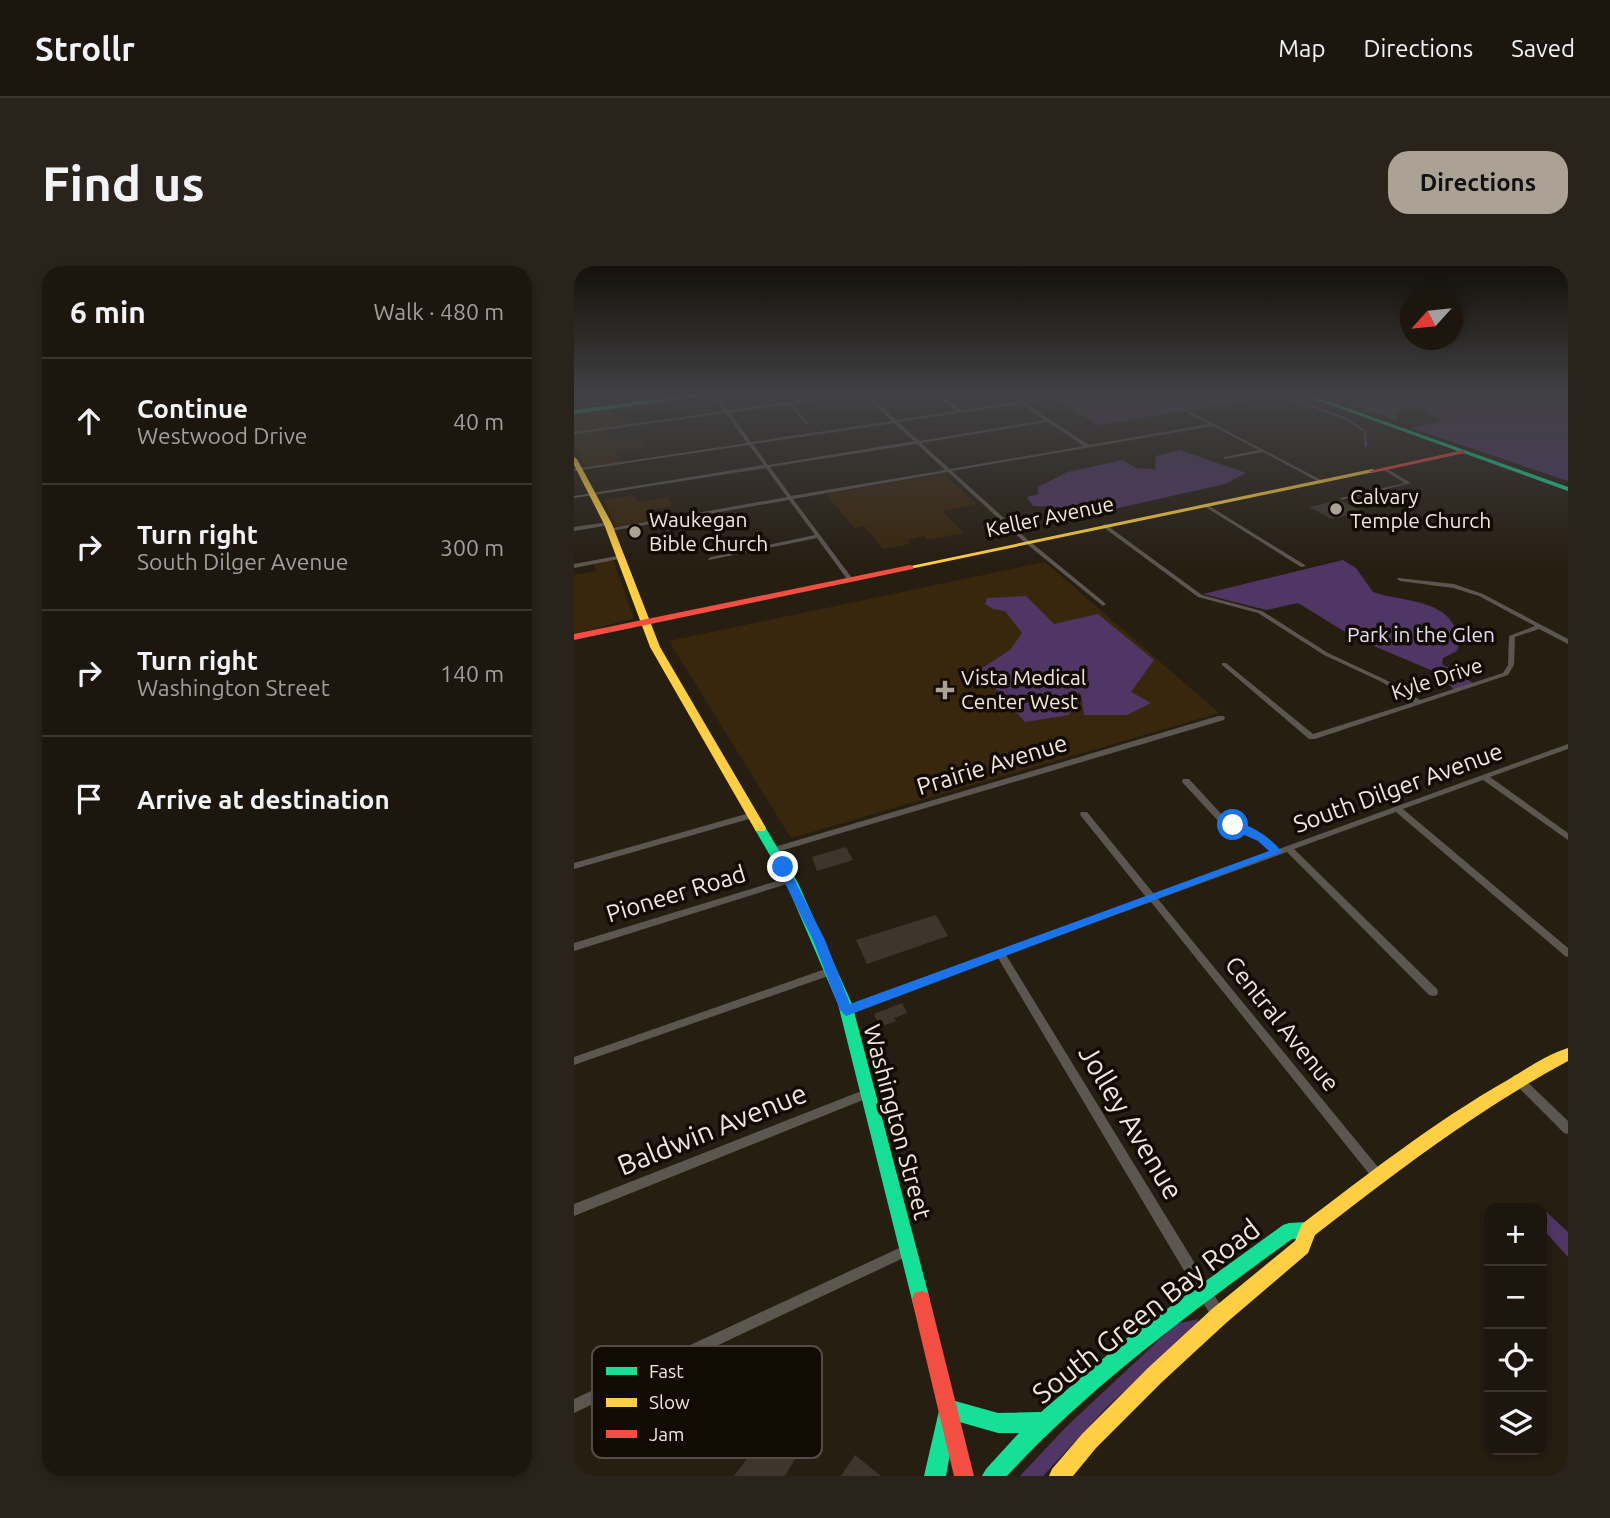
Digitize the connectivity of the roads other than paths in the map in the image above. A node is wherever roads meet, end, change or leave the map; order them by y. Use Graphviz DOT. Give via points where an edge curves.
graph roads {
  1 [pos="694,450"];
  2 [pos="755,450"];
  3 [pos="868,450"];
  4 [pos="928,450"];
  5 [pos="1061,450"];
  6 [pos="1459,450"];
  7 [pos="1262,451"];
  8 [pos="1463,452"];
  9 [pos="1226,458"];
  10 [pos="576,466"];
  11 [pos="767,467"];
  12 [pos="1384,468"];
  13 [pos="949,470"];
  14 [pos="1321,481"];
  15 [pos="1568,489"];
  16 [pos="594,494"];
  17 [pos="574,497"];
  18 [pos="790,498"];
  19 [pos="1343,499"];
  20 [pos="1206,505"];
  21 [pos="609,526"];
  22 [pos="1105,526"];
  23 [pos="574,529"];
  24 [pos="818,536"];
  25 [pos="1028,542"];
  26 [pos="622,557"];
  27 [pos="711,559"];
  28 [pos="574,566"];
  29 [pos="1303,566"];
  30 [pos="849,578"];
  31 [pos="1400,579"];
  32 [pos="1103,604"];
  33 [pos="645,621"];
  34 [pos="1539,627"];
  35 [pos="574,637"];
  36 [pos="1568,642"];
  37 [pos="1224,664"];
  38 [pos="1419,702"];
  39 [pos="1221,718"];
  40 [pos="1568,746"];
  41 [pos="1484,778"];
  42 [pos="1186,781"];
  43 [pos="1397,808"];
  44 [pos="1084,814"];
  45 [pos="753,815"];
  46 [pos="1568,837"];
  47 [pos="1288,848"];
  48 [pos="774,850"];
  49 [pos="1277,852"];
  50 [pos="574,866"];
  51 [pos="790,880"];
  52 [pos="1153,898"];
  53 [pos="574,947"];
  54 [pos="1568,953"];
  55 [pos="1000,954"];
  56 [pos="831,971"];
  57 [pos="1433,992"];
  58 [pos="846,1010"];
  59 [pos="1568,1054"];
  60 [pos="574,1062"];
  61 [pos="1517,1079"];
  62 [pos="869,1093"];
  63 [pos="1568,1129"];
  64 [pos="1378,1176"];
  65 [pos="574,1210"];
  66 [pos="1308,1230"];
  67 [pos="908,1250"];
  68 [pos="1205,1292"];
  69 [pos="1220,1316"];
  70 [pos="702,1346"];
  71 [pos="592,1398"];
  72 [pos="574,1406"];
  73 [pos="948,1409"];
  74 [pos="1044,1422"];
  75 [pos="935,1476"];
  76 [pos="964,1476"];
  77 [pos="993,1476"];
  78 [pos="1059,1476"];
  1 -- 10 [label="street"];
  2 -- 11 [label="street"];
  3 -- 11 [label="street"];
  4 -- 13 [label="street"];
  5 -- 13 [label="street"];
  6 -- 8 [label="main road"];
  7 -- 9 [label="street"];
  7 -- 14 [label="street"];
  8 -- 12 [label="main road, Keller Avenue"];
  8 -- 15 [label="main road"];
  10 -- 16 [label="main road, Washington Street"];
  11 -- 16 [label="street"];
  11 -- 18 [label="street"];
  12 -- 14 [label="main road, Keller Avenue"];
  12 -- 19 [label="street" via="1409,483"];
  13 -- 18 [label="street"];
  13 -- 25 [label="street"];
  14 -- 20 [label="main road, Keller Avenue"];
  16 -- 17 [label="street"];
  16 -- 21 [label="main road, Washington Street"];
  18 -- 21 [label="street"];
  18 -- 24 [label="street"];
  20 -- 22 [label="main road, Keller Avenue"];
  20 -- 29 [label="street"];
  21 -- 23 [label="street"];
  21 -- 26 [label="main road, Washington Street"];
  22 -- 25 [label="main road, Keller Avenue"];
  22 -- 38 [label="street" via="1200,596 1260,612 1326,654"];
  24 -- 27 [label="street"];
  24 -- 30 [label="street"];
  25 -- 30 [label="main road, Keller Avenue"];
  25 -- 32 [label="street"];
  26 -- 28 [label="street"];
  26 -- 33 [label="main road, Washington Street"];
  30 -- 33 [label="main road, Keller Avenue"];
  31 -- 34 [label="street" via="1468,590"];
  33 -- 35 [label="main road, Keller Avenue"];
  33 -- 45 [label="main road, Washington Street" via="655,647"];
  34 -- 36 [label="street"];
  34 -- 38 [label="street, Kyle Drive" via="1512,636 1511,665 1506,674"];
  37 -- 38 [label="street, Kyle Drive" via="1312,739"];
  39 -- 48 [label="street, Prairie Avenue"];
  40 -- 41 [label="street, South Dilger Avenue"];
  41 -- 43 [label="street, South Dilger Avenue"];
  41 -- 46 [label="street"];
  42 -- 49 [label="street" via="1222,820 1262,838"];
  43 -- 47 [label="street, South Dilger Avenue"];
  43 -- 54 [label="street"];
  44 -- 52 [label="street, Central Avenue"];
  45 -- 48 [label="main road, Washington Street"];
  45 -- 50 [label="street"];
  47 -- 49 [label="street, South Dilger Avenue"];
  47 -- 57 [label="street"];
  48 -- 51 [label="main road, Washington Street"];
  49 -- 52 [label="street, South Dilger Avenue"];
  51 -- 53 [label="street, Pioneer Road"];
  51 -- 56 [label="main road, Washington Street"];
  52 -- 55 [label="street, South Dilger Avenue"];
  52 -- 64 [label="street, Central Avenue"];
  55 -- 58 [label="street, South Dilger Avenue"];
  55 -- 68 [label="street, Jolley Avenue"];
  56 -- 58 [label="main road, Washington Street"];
  56 -- 60 [label="street"];
  58 -- 62 [label="main road, Washington Street"];
  59 -- 61 [label="main road, South Green Bay Road"];
  61 -- 63 [label="street"];
  61 -- 64 [label="main road, South Green Bay Road"];
  62 -- 65 [label="street, Baldwin Avenue"];
  62 -- 67 [label="main road, Washington Street"];
  64 -- 66 [label="main road, South Green Bay Road"];
  66 -- 68 [label="main road, South Green Bay Road" via="1289,1231"];
  66 -- 69 [label="main road, South Green Bay Road" via="1302,1247"];
  67 -- 70 [label="street"];
  67 -- 73 [label="main road, Washington Street"];
  68 -- 69 [label="street, Jolley Avenue"];
  68 -- 74 [label="main road, South Green Bay Road" via="1099,1372"];
  69 -- 78 [label="main road, South Green Bay Road" via="1089,1441"];
  71 -- 72 [label="street"];
  73 -- 74 [label="main road" via="998,1423"];
  73 -- 75 [label="main road"];
  73 -- 76 [label="main road, Washington Street"];
  74 -- 77 [label="main road, South Green Bay Road"];
}
